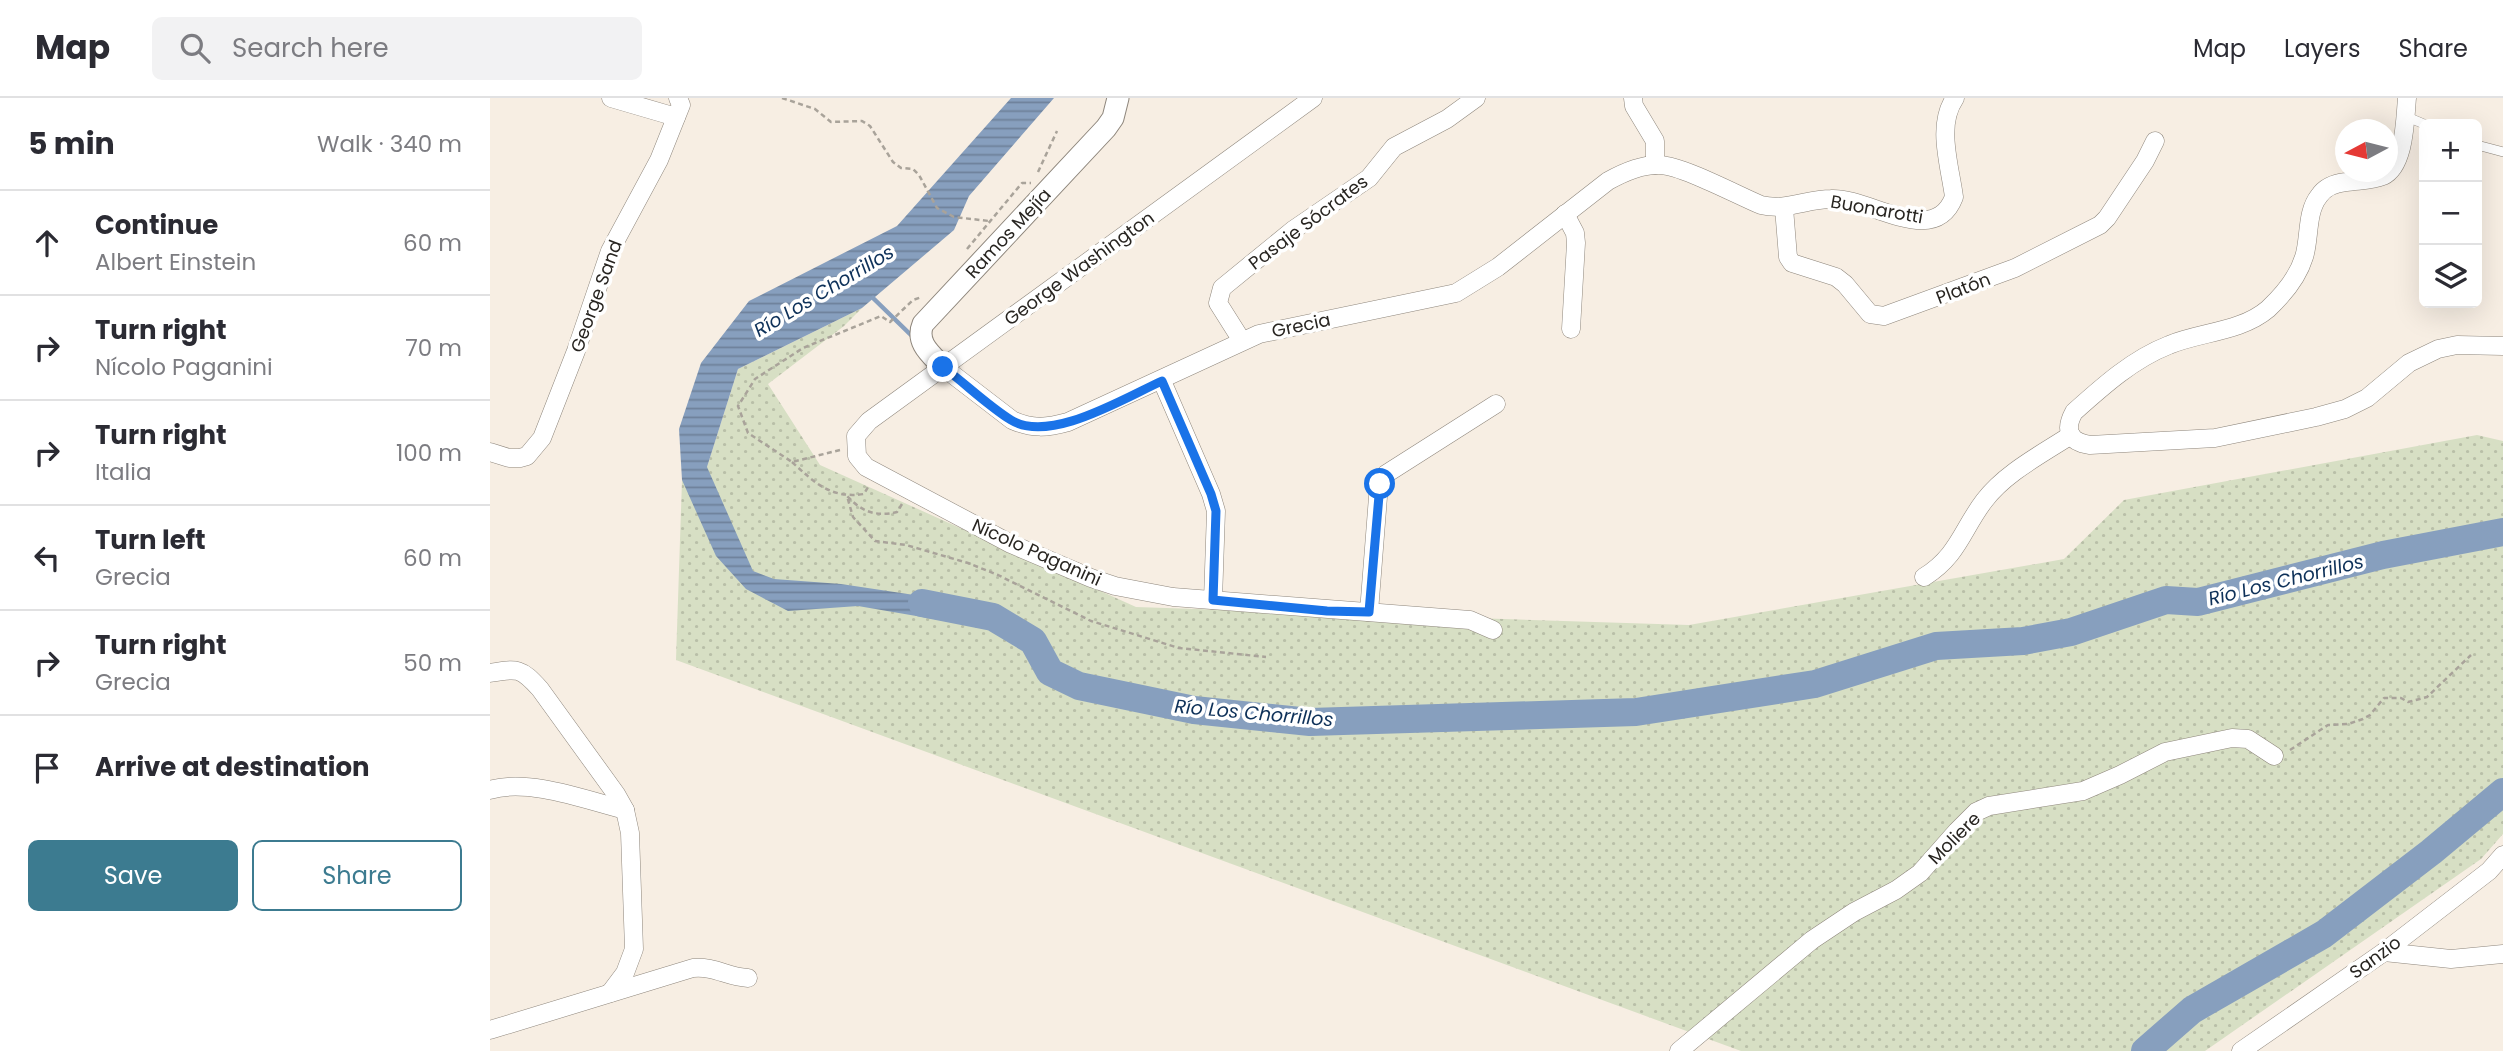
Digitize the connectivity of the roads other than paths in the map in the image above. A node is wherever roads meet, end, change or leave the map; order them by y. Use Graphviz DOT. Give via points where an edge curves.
graph roads {
  1 [pos="611,98"];
  2 [pos="678,98"];
  3 [pos="1118,98"];
  4 [pos="1313,98"];
  5 [pos="1476,98"];
  6 [pos="1632,98"];
  7 [pos="1955,98"];
  8 [pos="2407,98"];
  9 [pos="2405,116"];
  10 [pos="676,117"];
  11 [pos="2419,122"];
  12 [pos="2155,141"];
  13 [pos="2482,146"];
  14 [pos="2503,152"];
  15 [pos="1655,165"];
  16 [pos="1784,208"];
  17 [pos="1565,214"];
  18 [pos="1571,329"];
  19 [pos="1242,341"];
  20 [pos="2503,346"];
  21 [pos="943,367"];
  22 [pos="1162,381"];
  23 [pos="1496,404"];
  24 [pos="2071,435"];
  25 [pos="855,446"];
  26 [pos="490,452"];
  27 [pos="1924,577"];
  28 [pos="1213,600"];
  29 [pos="1369,612"];
  30 [pos="1493,631"];
  31 [pos="490,673"];
  32 [pos="2274,756"];
  33 [pos="490,790"];
  34 [pos="625,810"];
  35 [pos="2503,855"];
  36 [pos="2384,952"];
  37 [pos="2503,954"];
  38 [pos="748,978"];
  39 [pos="610,993"];
  40 [pos="490,1030"];
  41 [pos="2251,1049"];
  42 [pos="1679,1051"];
  1 -- 10 [label="street"];
  2 -- 10 [label="street, George Sand" via="681,105"];
  3 -- 21 [label="street, Ramos Mejía" via="1106,128 923,324 924,347"];
  4 -- 21 [label="street, George Washington"];
  5 -- 19 [label="street, Pasaje Sócrates" via="1394,147 1369,178 1293,230 1222,288 1218,303"];
  6 -- 15 [label="street" via="1656,141"];
  7 -- 16 [label="street, Buonarotti" via="1945,121 1954,197 1943,215 1916,220 1836,199"];
  8 -- 9 [label="street"];
  9 -- 11 [label="lane"];
  9 -- 24 [label="street" via="2402,145 2386,175 2343,182 2317,197 2305,257 2295,278 2267,310 2227,329 2191,336 2145,355 2074,412 2068,422"];
  10 -- 26 [label="street, George Sand" via="659,160 610,251 542,438 527,456 509,458"];
  12 -- 16 [label="street, Platón" via="2100,225 2015,268 1884,316 1870,314 1836,277 1791,263"];
  13 -- 14 [label="lane"];
  15 -- 16 [label="street, Buonarotti" via="1676,168 1761,205"];
  15 -- 17 [label="street, Grecia" via="1622,173"];
  17 -- 18 [label="street" via="1576,243"];
  17 -- 19 [label="street, Grecia" via="1498,267 1456,293 1276,329"];
  19 -- 22 [label="street, Grecia"];
  20 -- 24 [label="street" via="2438,349 2409,363 2367,398 2345,409 2215,438 2090,445 2078,443"];
  21 -- 22 [label="street, Grecia" via="1012,420 1036,428 1068,422"];
  21 -- 25 [label="street, George Washington" via="869,421 859,431"];
  22 -- 28 [label="street" via="1216,511"];
  23 -- 29 [label="street" via="1386,474 1380,484"];
  24 -- 27 [label="street" via="1998,486 1941,566"];
  25 -- 28 [label="street, Nícolo Paganini" via="866,467 1011,544 1126,588"];
  28 -- 29 [label="street, Nícolo Paganini"];
  29 -- 30 [label="street, Nícolo Paganini" via="1470,620"];
  31 -- 34 [label="street" via="511,669 529,676"];
  32 -- 42 [label="street, Moliere" via="2248,739 2232,738 2154,756 2083,791 1976,812 1920,873 1812,940"];
  33 -- 34 [label="street" via="534,788"];
  34 -- 39 [label="street" via="630,833 634,949 625,973"];
  35 -- 36 [label="street, Sanzio" via="2489,871"];
  36 -- 37 [label="street" via="2451,959"];
  36 -- 41 [label="street, Sanzio"];
  38 -- 39 [label="street" via="703,967"];
  39 -- 40 [label="street"];
}
